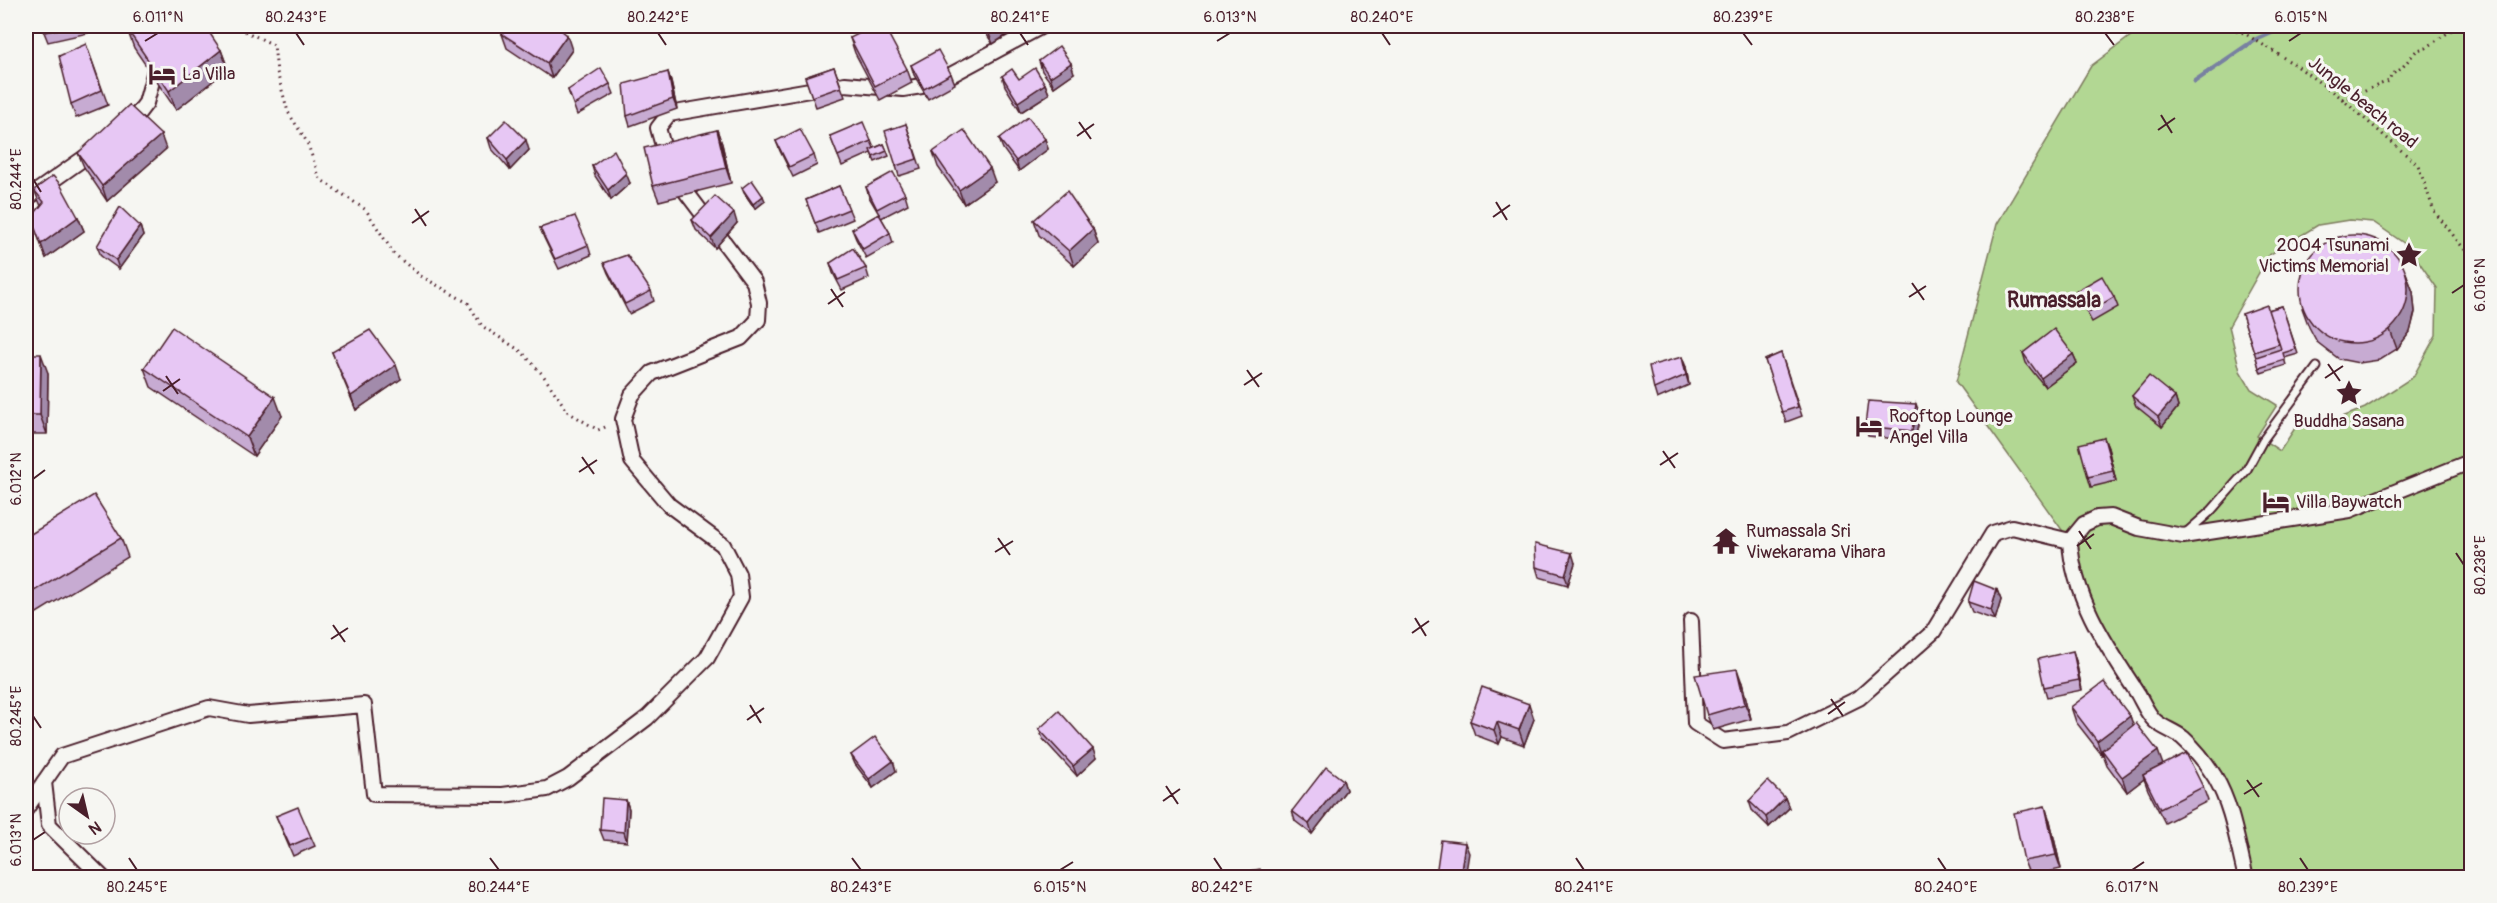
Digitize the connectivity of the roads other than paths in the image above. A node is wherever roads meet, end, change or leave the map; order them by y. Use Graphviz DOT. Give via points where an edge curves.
graph roads {
  1 [pos="1042,26"];
  2 [pos="154,46"];
  3 [pos="26,199"];
  4 [pos="2317,367"];
  5 [pos="2472,461"];
  6 [pos="2183,536"];
  7 [pos="2070,541"];
  8 [pos="1691,621"];
  9 [pos="44,782"];
  10 [pos="26,809"];
  11 [pos="103,878"];
  12 [pos="2246,878"];
  1 -- 9 [label="street" via="934,84 903,89 845,84 669,114 658,128 670,171 754,282 758,320 741,338 652,373 632,395 623,419 632,461 669,505 723,545 738,574 741,597 707,658 647,718 568,778 547,789 503,795 375,794 364,705 248,715 209,708 62,756"];
  2 -- 3 [label="street" via="158,66 146,103 130,126"];
  4 -- 6 [label="lane" via="2268,432 2246,471"];
  5 -- 6 [label="street" via="2349,510"];
  6 -- 7 [label="street" via="2139,528 2111,517 2084,524"];
  7 -- 8 [label="street" via="2012,527 1993,533 1933,632 1859,698 1788,733 1723,741 1695,723"];
  7 -- 12 [label="street" via="2080,588 2115,661 2153,720 2183,738 2222,791 2231,810"];
  9 -- 10 [label="street"];
  9 -- 11 [label="street" via="49,825"];
}
